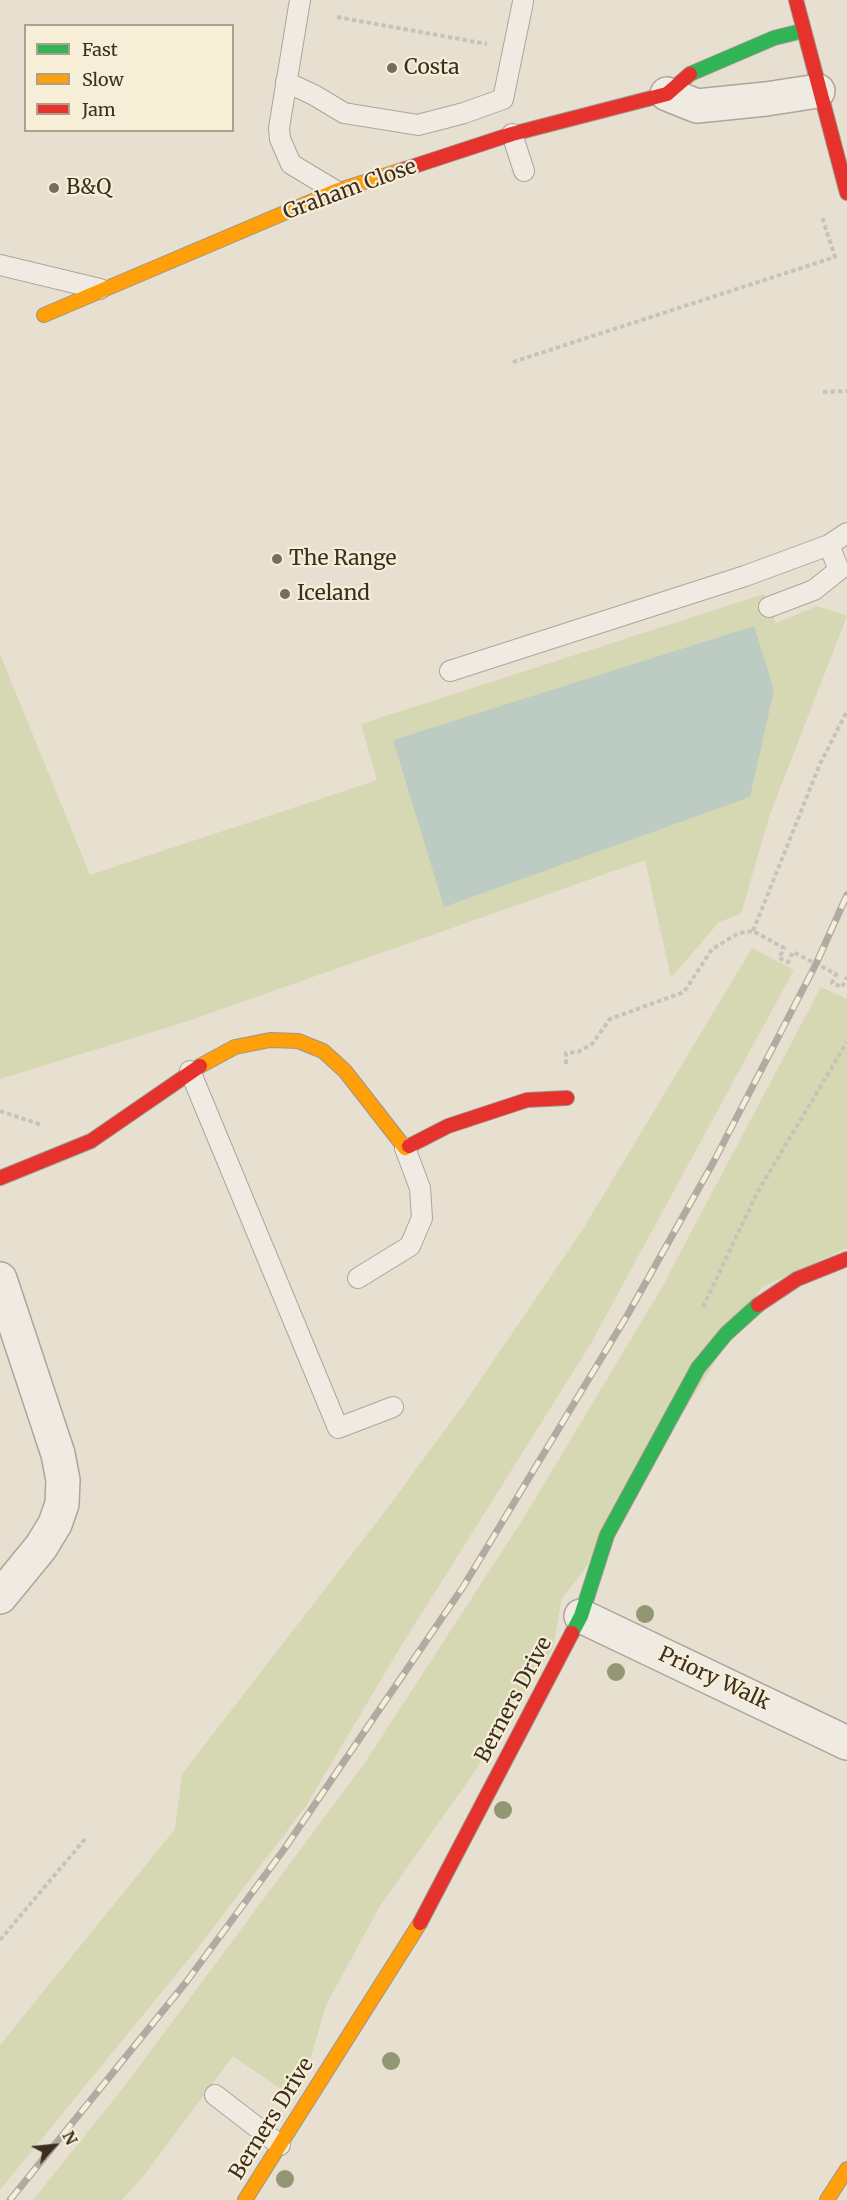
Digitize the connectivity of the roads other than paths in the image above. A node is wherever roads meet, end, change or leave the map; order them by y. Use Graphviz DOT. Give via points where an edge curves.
graph roads {
  1 [pos="300,0"];
  2 [pos="796,0"];
  3 [pos="523,2"];
  4 [pos="802,31"];
  5 [pos="286,82"];
  6 [pos="818,91"];
  7 [pos="667,94"];
  8 [pos="512,134"];
  9 [pos="524,171"];
  10 [pos="336,191"];
  11 [pos="847,193"];
  12 [pos="0,266"];
  13 [pos="105,291"];
  14 [pos="44,315"];
  15 [pos="847,533"];
  16 [pos="829,545"];
  17 [pos="769,608"];
  18 [pos="450,672"];
  19 [pos="190,1071"];
  20 [pos="567,1098"];
  21 [pos="405,1148"];
  22 [pos="0,1178"];
  23 [pos="847,1259"];
  24 [pos="358,1278"];
  25 [pos="0,1279"];
  26 [pos="393,1407"];
  27 [pos="0,1597"];
  28 [pos="581,1616"];
  29 [pos="847,1743"];
  30 [pos="214,2095"];
  31 [pos="280,2145"];
  32 [pos="847,2169"];
  33 [pos="245,2200"];
  34 [pos="827,2200"];
  1 -- 5 [label="lane"];
  2 -- 4 [label="street"];
  3 -- 5 [label="lane" via="503,99 464,113 418,125 344,113"];
  4 -- 6 [label="street"];
  4 -- 7 [label="street, Graham Close" via="774,38 688,75"];
  5 -- 10 [label="lane" via="279,128 291,164"];
  6 -- 7 [label="street" via="698,106"];
  6 -- 11 [label="street"];
  7 -- 8 [label="street, Graham Close"];
  8 -- 9 [label="lane"];
  8 -- 10 [label="street, Graham Close"];
  10 -- 13 [label="street, Graham Close"];
  12 -- 13 [label="lane"];
  13 -- 14 [label="street, Graham Close"];
  15 -- 16 [label="lane"];
  16 -- 17 [label="lane" via="839,570 814,590"];
  16 -- 18 [label="lane"];
  19 -- 21 [label="street" via="235,1047 270,1040 298,1041 323,1051 345,1071"];
  19 -- 22 [label="street" via="91,1141"];
  19 -- 26 [label="lane" via="338,1428"];
  20 -- 21 [label="street" via="527,1100 448,1125"];
  21 -- 24 [label="lane" via="420,1188 422,1218 410,1246"];
  23 -- 28 [label="street, Berners Drive" via="797,1279 762,1302 726,1334 698,1368 607,1535"];
  25 -- 27 [label="street" via="58,1454 63,1480 56,1524"];
  28 -- 29 [label="street, Priory Walk"];
  28 -- 31 [label="street, Berners Drive" via="422,1921"];
  30 -- 31 [label="lane"];
  31 -- 33 [label="street, Berners Drive"];
  32 -- 34 [label="street"];
}
